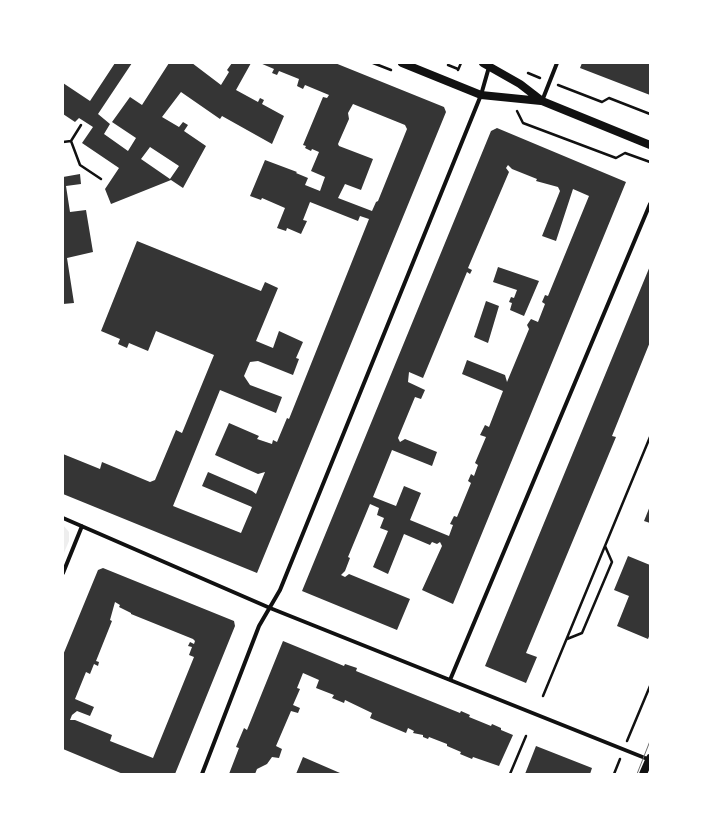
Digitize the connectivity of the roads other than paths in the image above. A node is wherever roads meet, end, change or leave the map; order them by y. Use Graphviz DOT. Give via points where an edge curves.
graph roads {
  1 [pos="402,63"];
  2 [pos="557,63"];
  3 [pos="486,65"];
  4 [pos="481,95"];
  5 [pos="542,101"];
  6 [pos="650,145"];
  7 [pos="650,204"];
  8 [pos="63,518"];
  9 [pos="82,526"];
  10 [pos="63,573"];
  11 [pos="270,608"];
  12 [pos="450,680"];
  13 [pos="650,759"];
  14 [pos="202,774"];
  15 [pos="643,774"];
  1 -- 4 [label="main road"];
  2 -- 5 [label="street"];
  3 -- 4 [label="street"];
  3 -- 5 [label="main road" via="520,84"];
  4 -- 5 [label="main road"];
  4 -- 11 [label="street" via="280,590"];
  5 -- 6 [label="main road"];
  7 -- 12 [label="street"];
  8 -- 9 [label="street"];
  9 -- 10 [label="street"];
  9 -- 11 [label="street"];
  11 -- 12 [label="street"];
  11 -- 14 [label="street" via="260,626"];
  12 -- 13 [label="street"];
  13 -- 15 [label="main road"];
}
